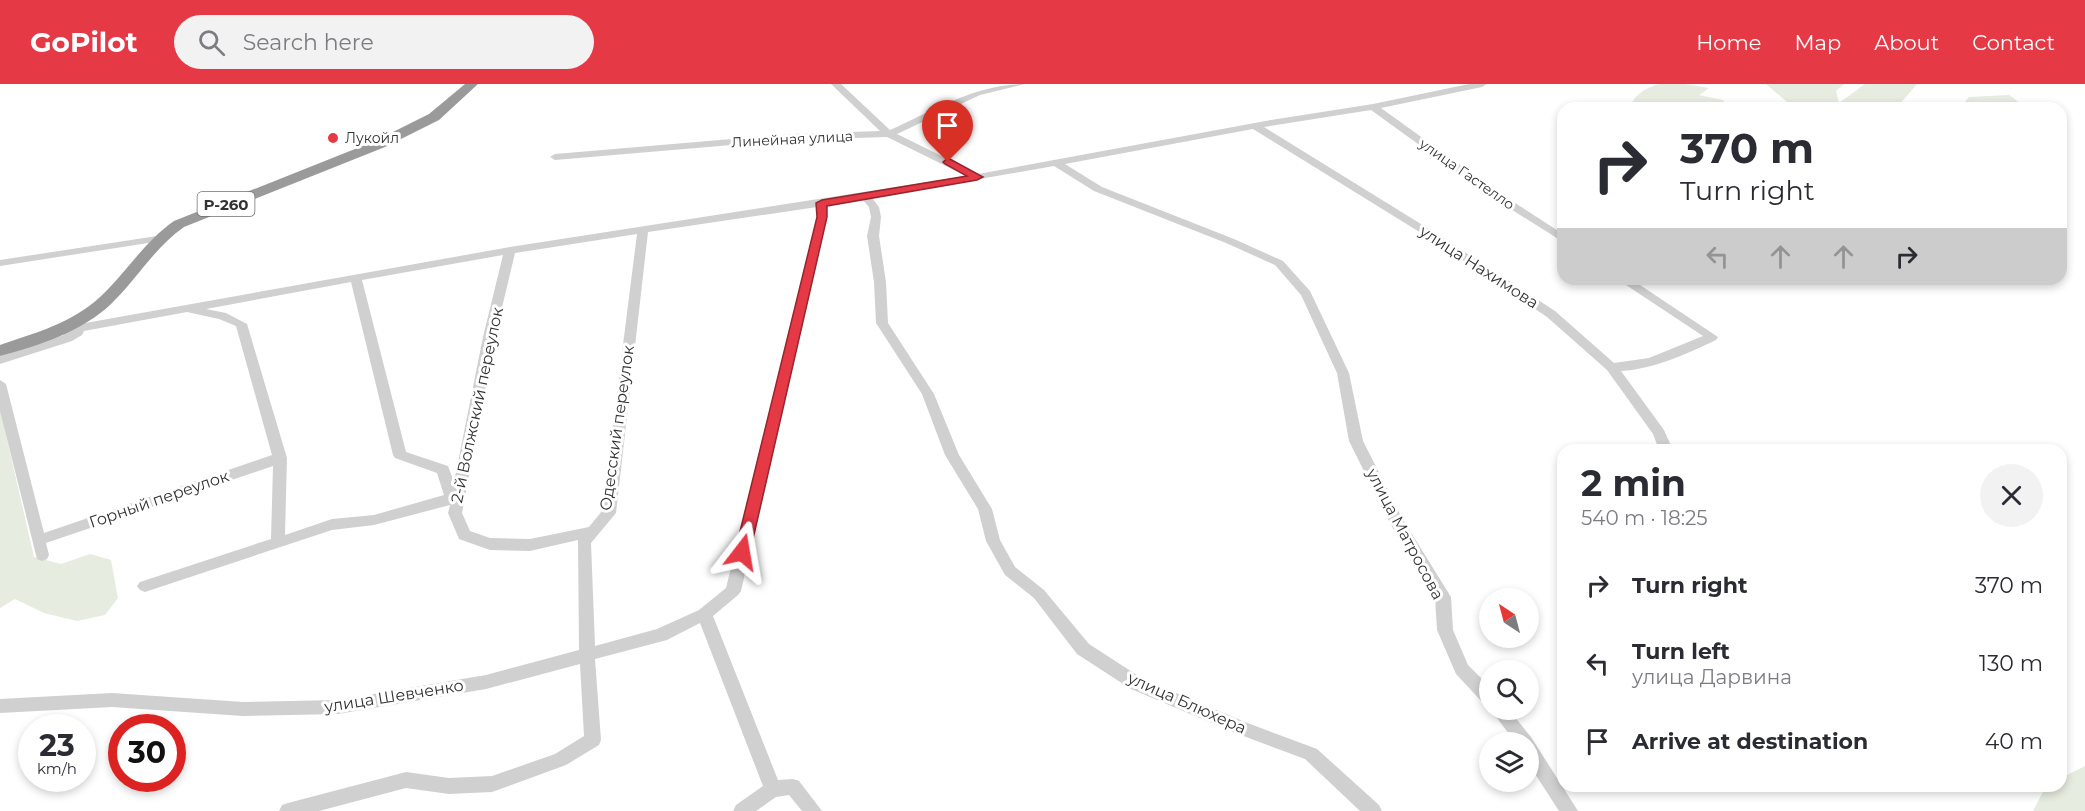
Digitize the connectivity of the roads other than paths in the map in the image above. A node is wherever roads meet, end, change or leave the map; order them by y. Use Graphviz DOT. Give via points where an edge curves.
graph roads {
  1 [pos="472,84"];
  2 [pos="836,84"];
  3 [pos="1020,84"];
  4 [pos="1482,84"];
  5 [pos="1373,107"];
  6 [pos="1255,126"];
  7 [pos="889,134"];
  8 [pos="555,157"];
  9 [pos="1055,162"];
  10 [pos="977,177"];
  11 [pos="865,196"];
  12 [pos="822,203"];
  13 [pos="643,229"];
  14 [pos="1557,235"];
  15 [pos="157,239"];
  16 [pos="510,250"];
  17 [pos="0,263"];
  18 [pos="355,277"];
  19 [pos="1632,285"];
  20 [pos="182,308"];
  21 [pos="82,326"];
  22 [pos="30,340"];
  23 [pos="0,351"];
  24 [pos="0,360"];
  25 [pos="1611,367"];
  26 [pos="0,384"];
  27 [pos="1664,444"];
  28 [pos="280,458"];
  29 [pos="455,497"];
  30 [pos="594,531"];
  31 [pos="39,540"];
  32 [pos="278,544"];
  33 [pos="42,555"];
  34 [pos="145,586"];
  35 [pos="704,614"];
  36 [pos="587,655"];
  37 [pos="1479,687"];
  38 [pos="0,706"];
  39 [pos="1507,720"];
  40 [pos="1517,732"];
  41 [pos="1539,764"];
  42 [pos="773,789"];
  43 [pos="288,811"];
  44 [pos="742,811"];
  45 [pos="813,811"];
  46 [pos="1373,811"];
  47 [pos="1569,811"];
  1 -- 15 [label="highway, Р-260" via="434,117 398,135 179,224"];
  2 -- 7 [label="street"];
  3 -- 7 [label="street, Линейная улица" via="977,93"];
  4 -- 5 [label="street"];
  5 -- 6 [label="street"];
  5 -- 14 [label="street, улица Гастелло"];
  6 -- 9 [label="street"];
  6 -- 25 [label="street, улица Нахимова" via="1551,314"];
  7 -- 8 [label="street, Линейная улица" via="790,137"];
  7 -- 10 [label="street"];
  9 -- 10 [label="street"];
  9 -- 37 [label="street, улица Матросова" via="1098,189 1279,263 1306,294 1343,373 1356,441 1396,521 1443,597 1445,630 1462,669"];
  10 -- 11 [label="street"];
  11 -- 12 [label="street"];
  11 -- 46 [label="street, улица Блюхера" via="876,217 873,236 882,323 928,394 961,472 985,509 993,541 1010,571 1039,594 1083,649 1137,684 1311,754"];
  12 -- 13 [label="street"];
  12 -- 35 [label="street, улица Шевченко" via="822,217 733,591"];
  13 -- 16 [label="street"];
  13 -- 30 [label="street, Одесский переулок" via="609,513"];
  15 -- 17 [label="street"];
  15 -- 22 [label="highway, Р-260" via="103,303 79,319"];
  16 -- 18 [label="street"];
  16 -- 29 [label="street, 2-й Волжский переулок"];
  18 -- 20 [label="street"];
  18 -- 29 [label="street" via="400,456 443,470"];
  19 -- 25 [label="street" via="1712,338 1667,358 1632,368"];
  20 -- 21 [label="street"];
  20 -- 28 [label="street" via="241,324"];
  21 -- 22 [label="street"];
  21 -- 24 [label="street" via="68,338"];
  22 -- 23 [label="highway, Р-260"];
  25 -- 27 [label="street, улица Нахимова"];
  26 -- 31 [label="street"];
  28 -- 31 [label="street, Горный переулок"];
  28 -- 32 [label="street"];
  29 -- 30 [label="street, 2-й Волжский переулок" via="454,513 464,535 490,544 530,545"];
  29 -- 32 [label="street" via="374,520 332,525"];
  30 -- 36 [label="street, Одесский переулок" via="585,542"];
  31 -- 33 [label="street"];
  32 -- 34 [label="street"];
  35 -- 36 [label="street, улица Шевченко" via="661,635"];
  35 -- 42 [label="street"];
  36 -- 38 [label="street, улица Шевченко" via="486,682 338,707 243,709 112,700"];
  36 -- 43 [label="street, Одесский переулок" via="593,740 560,760 492,784 449,786 405,780"];
  39 -- 40 [label="street"];
  41 -- 47 [label="street"];
  42 -- 44 [label="street"];
  42 -- 45 [label="street" via="793,787"];
}
